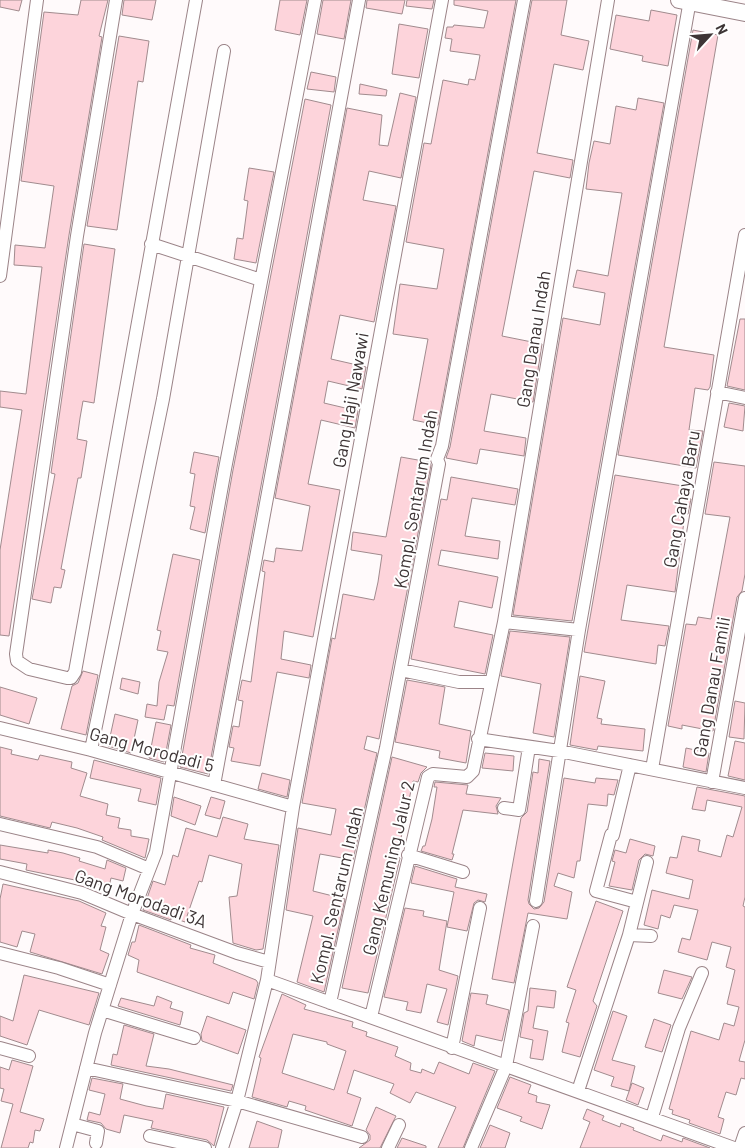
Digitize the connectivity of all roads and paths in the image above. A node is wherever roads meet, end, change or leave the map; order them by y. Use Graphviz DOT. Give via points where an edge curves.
graph roads {
  1 [pos="37,0"];
  2 [pos="116,0"];
  3 [pos="196,0"];
  4 [pos="315,0"];
  5 [pos="359,0"];
  6 [pos="442,0"];
  7 [pos="524,0"];
  8 [pos="608,0"];
  9 [pos="686,1"];
  10 [pos="745,13"];
  11 [pos="224,51"];
  12 [pos="745,235"];
  13 [pos="151,244"];
  14 [pos="187,255"];
  15 [pos="0,276"];
  16 [pos="261,280"];
  17 [pos="717,392"];
  18 [pos="745,398"];
  19 [pos="745,598"];
  20 [pos="504,622"];
  21 [pos="580,630"];
  22 [pos="401,670"];
  23 [pos="491,682"];
  24 [pos="0,728"];
  25 [pos="478,740"];
  26 [pos="529,747"];
  27 [pos="91,750"];
  28 [pos="559,751"];
  29 [pos="630,765"];
  30 [pos="652,770"];
  31 [pos="170,772"];
  32 [pos="712,782"];
  33 [pos="214,785"];
  34 [pos="745,788"];
  35 [pos="293,807"];
  36 [pos="504,808"];
  37 [pos="0,824"];
  38 [pos="408,855"];
  39 [pos="647,862"];
  40 [pos="149,869"];
  41 [pos="0,872"];
  42 [pos="463,872"];
  43 [pos="536,901"];
  44 [pos="637,902"];
  45 [pos="480,908"];
  46 [pos="132,914"];
  47 [pos="532,926"];
  48 [pos="629,935"];
  49 [pos="651,936"];
  50 [pos="0,954"];
  51 [pos="269,962"];
  52 [pos="702,973"];
  53 [pos="267,980"];
  54 [pos="110,985"];
  55 [pos="330,1003"];
  56 [pos="102,1010"];
  57 [pos="371,1017"];
  58 [pos="194,1038"];
  59 [pos="0,1048"];
  60 [pos="452,1048"];
  61 [pos="29,1056"];
  62 [pos="506,1066"];
  63 [pos="86,1068"];
  64 [pos="578,1091"];
  65 [pos="237,1101"];
  66 [pos="652,1117"];
  67 [pos="72,1124"];
  68 [pos="399,1125"];
  69 [pos="745,1133"];
  70 [pos="150,1136"];
  71 [pos="362,1137"];
  72 [pos="96,1143"];
  73 [pos="66,1148"];
  74 [pos="205,1148"];
  75 [pos="222,1148"];
  76 [pos="388,1148"];
  77 [pos="471,1148"];
  78 [pos="734,1148"];
  79 [pos="740,1148"];
  1 -- 15 [label="street"];
  2 -- 13 [label="street" via="77,236 16,654 17,661 25,667 67,678 71,678 74,672"];
  3 -- 13 [label="street"];
  4 -- 16 [label="street"];
  5 -- 33 [label="street"];
  6 -- 35 [label="street, Gang Haji Nawawi"];
  7 -- 22 [label="street, Kompl. Sentarum Indah" via="437,459 439,464"];
  8 -- 20 [label="street, Gang Danau Indah"];
  9 -- 10 [label="street"];
  9 -- 21 [label="street"];
  11 -- 14 [label="street"];
  12 -- 17 [label="street, Gang Cahaya Baru"];
  13 -- 14 [label="street"];
  14 -- 16 [label="street"];
  14 -- 27 [label="street" via="163,399"];
  16 -- 31 [label="street"];
  17 -- 18 [label="street"];
  17 -- 30 [label="street, Gang Cahaya Baru"];
  19 -- 32 [label="street, Gang Danau Famili"];
  20 -- 21 [label="street"];
  20 -- 23 [label="street, Gang Danau Indah"];
  21 -- 28 [label="street"];
  22 -- 23 [label="street" via="459,682"];
  22 -- 55 [label="street, Kompl. Sentarum Indah"];
  23 -- 25 [label="street, Gang Kemuning Jalur 2"];
  24 -- 27 [label="street, Gang Morodadi 5"];
  25 -- 26 [label="street"];
  25 -- 38 [label="street, Gang Kemuning Jalur 2" via="470,775 462,778 433,774 428,777"];
  26 -- 28 [label="street"];
  26 -- 36 [label="street" via="519,810"];
  27 -- 31 [label="street, Gang Morodadi 5"];
  28 -- 29 [label="street"];
  28 -- 43 [label="street"];
  29 -- 30 [label="street"];
  29 -- 44 [label="street" via="614,835 596,891"];
  30 -- 32 [label="street"];
  31 -- 33 [label="street, Gang Morodadi 5"];
  31 -- 40 [label="street" via="156,852"];
  32 -- 34 [label="street"];
  33 -- 35 [label="street, Gang Morodadi 5"];
  35 -- 51 [label="street, Gang Haji Nawawi"];
  37 -- 40 [label="street" via="97,847"];
  38 -- 42 [label="street"];
  38 -- 57 [label="street, Gang Kemuning Jalur 2"];
  39 -- 44 [label="street"];
  40 -- 46 [label="street"];
  41 -- 46 [label="street, Gang Morodadi 3A" via="82,893"];
  44 -- 48 [label="street"];
  45 -- 60 [label="street"];
  46 -- 51 [label="street, Gang Morodadi 3A"];
  46 -- 54 [label="street"];
  47 -- 62 [label="street"];
  48 -- 49 [label="street"];
  48 -- 64 [label="street"];
  50 -- 54 [label="street" via="59,968"];
  51 -- 53 [label="street, Gang Haji Nawawi"];
  52 -- 66 [label="street" via="680,1028"];
  53 -- 55 [label="street"];
  53 -- 65 [label="street, Gang Haji Nawawi"];
  54 -- 56 [label="street"];
  55 -- 57 [label="street"];
  56 -- 58 [label="street"];
  56 -- 63 [label="street"];
  57 -- 60 [label="street"];
  59 -- 61 [label="street"];
  60 -- 62 [label="street"];
  62 -- 64 [label="street"];
  62 -- 77 [label="street"];
  63 -- 65 [label="street"];
  63 -- 67 [label="street"];
  64 -- 66 [label="street"];
  65 -- 71 [label="street"];
  65 -- 75 [label="street, Gang Haji Nawawi"];
  66 -- 78 [label="street"];
  67 -- 72 [label="street" via="98,1131"];
  67 -- 73 [label="street"];
  68 -- 76 [label="street"];
  69 -- 79 [label="street"];
  70 -- 74 [label="street"];
}
